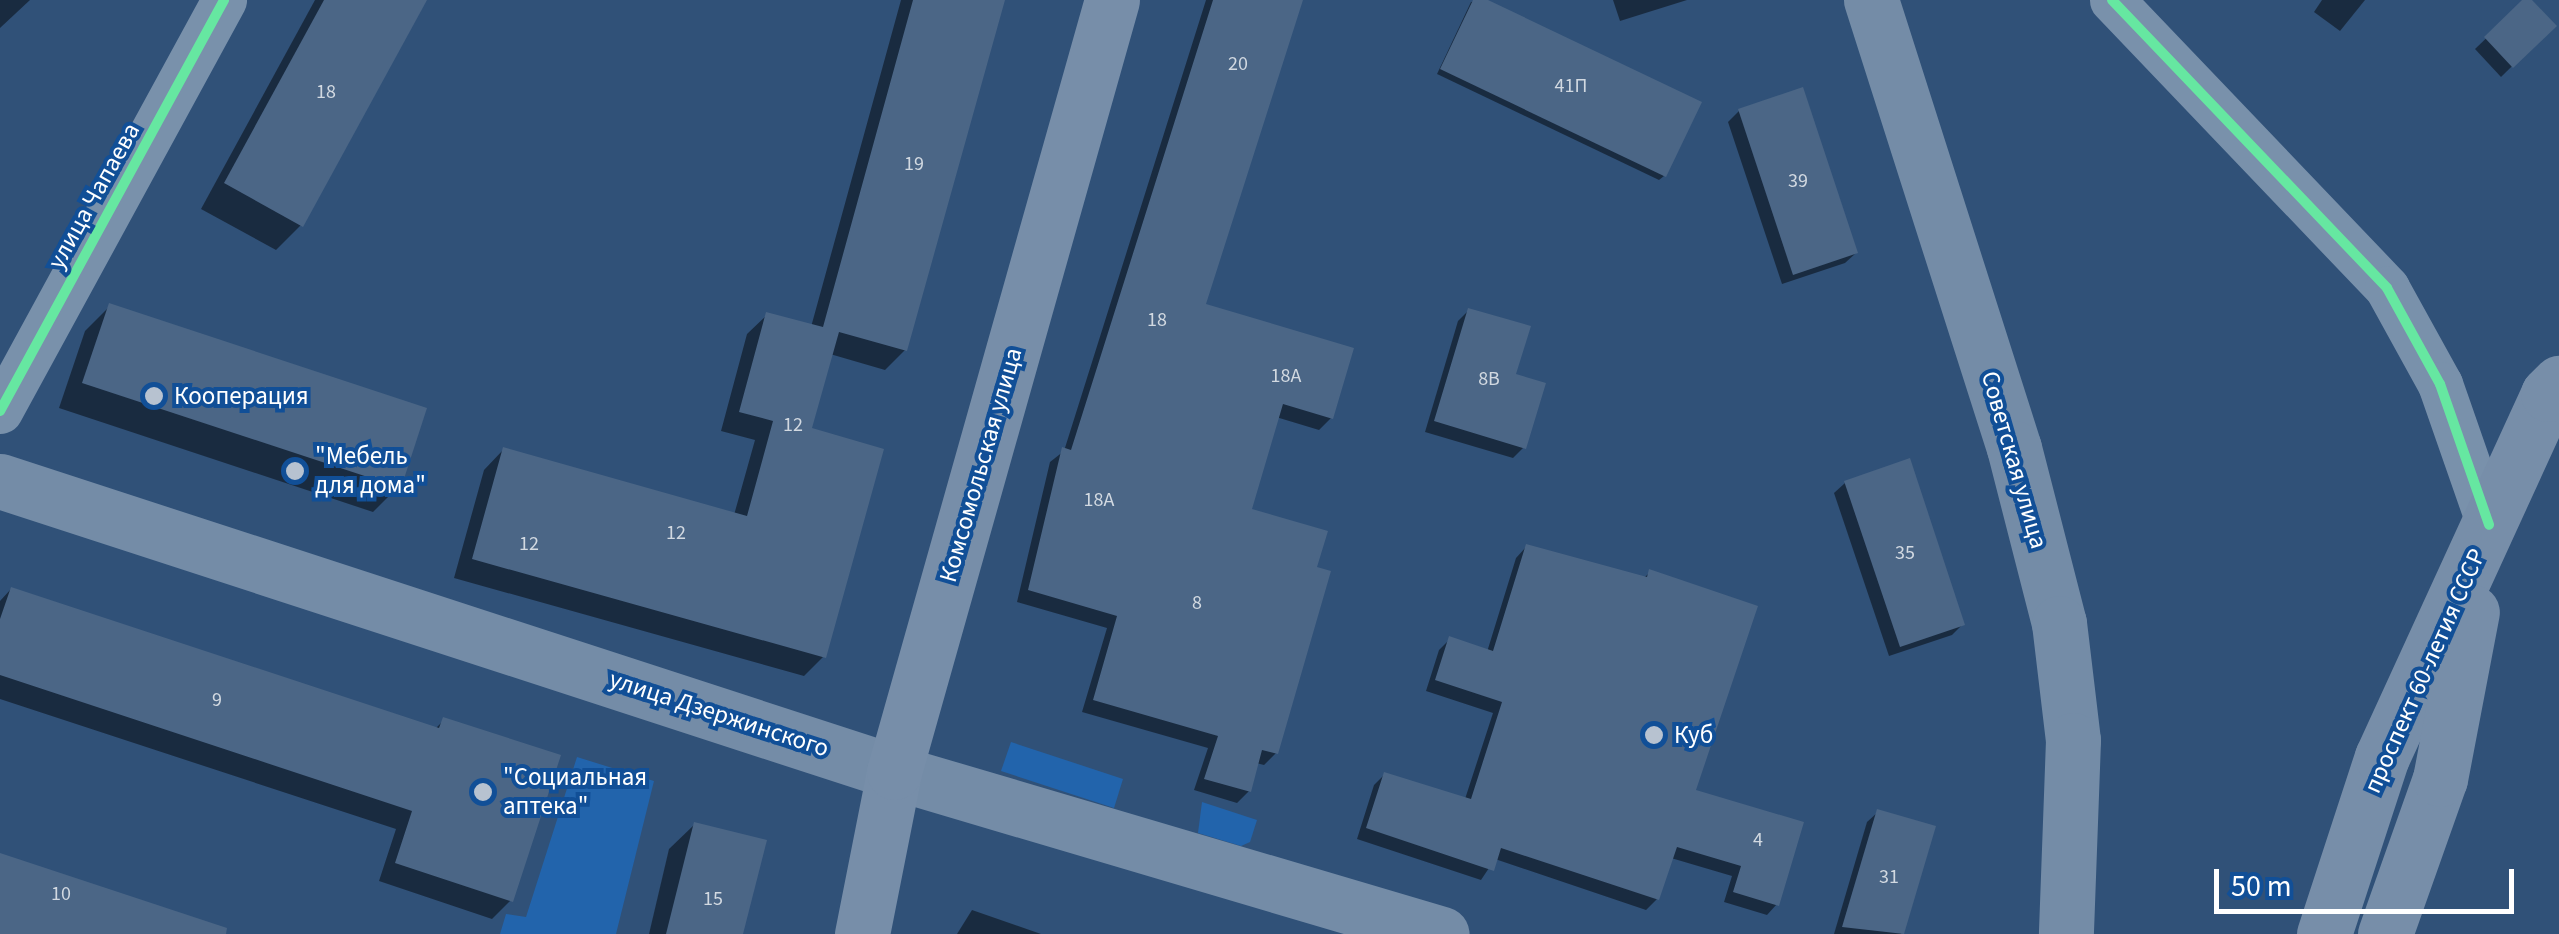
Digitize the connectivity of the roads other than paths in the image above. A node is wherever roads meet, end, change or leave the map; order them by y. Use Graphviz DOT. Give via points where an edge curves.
graph roads {
  1 [pos="224,0"];
  2 [pos="1112,0"];
  3 [pos="1871,0"];
  4 [pos="2112,0"];
  5 [pos="2559,383"];
  6 [pos="0,411"];
  7 [pos="0,481"];
  8 [pos="2489,525"];
  9 [pos="894,772"];
  10 [pos="862,934"];
  11 [pos="1442,934"];
  12 [pos="2066,934"];
  13 [pos="2324,934"];
  14 [pos="2386,934"];
  1 -- 6 [label="street, улица Чапаева"];
  2 -- 9 [label="main road, Комсомольская улица"];
  3 -- 12 [label="main road, Советская улица" via="2014,448 2059,623 2073,740"];
  4 -- 8 [label="street" via="2387,288 2440,384"];
  5 -- 8 [label="main road"];
  7 -- 9 [label="main road, улица Дзержинского"];
  8 -- 13 [label="main road, проспект 60-летия СССР" via="2382,757"];
  8 -- 14 [label="main road, проспект 60-летия СССР" via="2440,778"];
  9 -- 10 [label="main road, Комсомольская улица"];
  9 -- 11 [label="main road, улица Дзержинского"];
}
